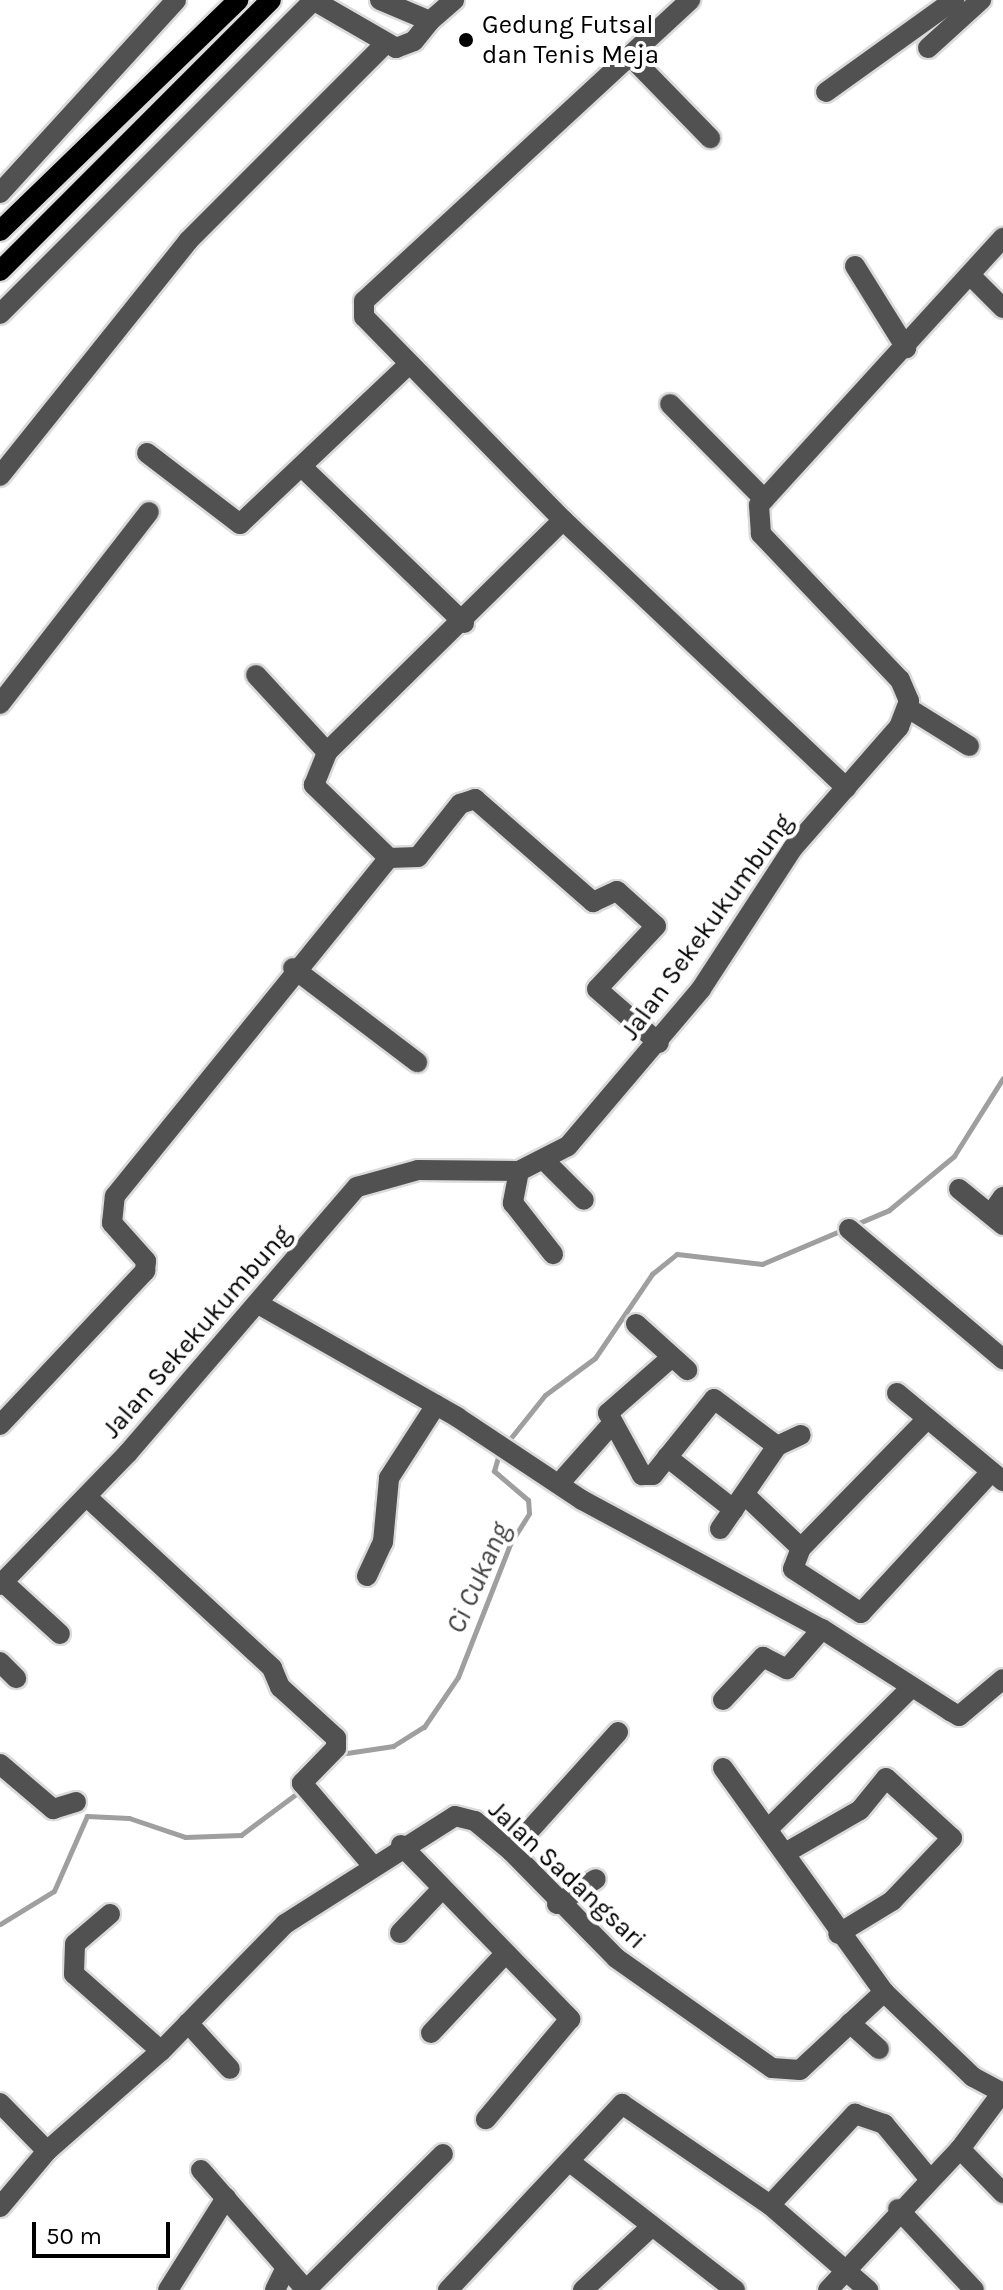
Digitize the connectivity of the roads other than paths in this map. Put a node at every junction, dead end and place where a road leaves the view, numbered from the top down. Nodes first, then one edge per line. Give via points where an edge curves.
1 (176, 0) edge
2 (238, 0) edge
3 (271, 0) edge
4 (314, 0) edge
5 (380, 0) edge
6 (454, 0) edge
7 (690, 0) edge
8 (954, 0) edge
9 (981, 0) edge
10 (430, 21) junction
11 (383, 46) junction
12 (928, 48) dead end
13 (630, 56) junction
14 (150, 85) junction
15 (826, 92) dead end
16 (171, 100) junction
17 (710, 138) dead end
18 (0, 193) edge
19 (0, 231) edge
20 (1003, 238) edge
21 (855, 266) dead end
22 (0, 271) edge
23 (970, 275) junction
24 (1003, 308) edge
25 (0, 314) edge
26 (906, 348) junction
27 (408, 365) junction
28 (670, 404) dead end
29 (147, 453) dead end
30 (302, 467) junction
31 (0, 476) edge
32 (764, 499) junction
33 (149, 512) dead end
34 (563, 520) junction
35 (464, 623) junction
36 (256, 675) dead end
37 (0, 704) edge
38 (908, 708) junction
39 (969, 746) dead end
40 (327, 752) junction
41 (846, 788) junction
42 (389, 858) junction
43 (293, 968) junction
44 (659, 1043) junction
45 (417, 1062) dead end
46 (547, 1163) junction
47 (519, 1171) junction
48 (959, 1189) dead end
49 (1003, 1197) edge
50 (584, 1200) dead end
51 (997, 1220) edge
52 (849, 1229) dead end
53 (553, 1254) dead end
54 (260, 1305) junction
55 (636, 1324) dead end
56 (1003, 1359) edge
57 (897, 1393) dead end
58 (436, 1405) junction
59 (927, 1419) junction
60 (0, 1425) edge
61 (611, 1425) junction
62 (801, 1435) dead end
63 (777, 1446) junction
64 (667, 1457) junction
65 (997, 1476) edge
66 (565, 1477) dead end
67 (87, 1497) junction
68 (740, 1502) junction
69 (720, 1529) dead end
70 (801, 1548) junction
71 (367, 1576) dead end
72 (2, 1583) edge
73 (822, 1629) junction
74 (60, 1634) dead end
75 (0, 1662) edge
76 (16, 1678) dead end
77 (1001, 1683) edge
78 (912, 1687) junction
79 (723, 1700) dead end
80 (618, 1732) dead end
81 (0, 1764) edge
82 (723, 1768) dead end
83 (76, 1802) dead end
84 (771, 1826) junction
85 (401, 1845) junction
86 (511, 1851) junction
87 (787, 1852) junction
88 (372, 1865) junction
89 (596, 1879) dead end
90 (439, 1892) junction
91 (557, 1904) junction
92 (110, 1914) dead end
93 (400, 1933) dead end
94 (838, 1934) junction
95 (504, 1955) junction
96 (884, 1992) junction
97 (188, 2023) junction
98 (850, 2023) junction
99 (431, 2033) dead end
100 (879, 2049) dead end
101 (161, 2051) junction
102 (230, 2069) dead end
103 (1002, 2094) edge
104 (0, 2103) edge
105 (486, 2119) dead end
106 (960, 2149) junction
107 (47, 2151) junction
108 (443, 2154) dead end
109 (570, 2162) junction
110 (201, 2170) dead end
111 (928, 2177) junction
112 (1003, 2193) edge
113 (226, 2198) junction
114 (770, 2205) junction
115 (0, 2207) edge
116 (898, 2209) junction
117 (651, 2227) junction
118 (286, 2267) junction
119 (847, 2268) junction
120 (723, 2287) edge
121 (168, 2290) edge
122 (275, 2290) edge
123 (306, 2290) edge
124 (448, 2290) edge
125 (583, 2290) edge
126 (828, 2290) edge
127 (868, 2290) edge
128 (974, 2290) edge

1 - 18 street
2 - 14 main road
3 - 16 main road
4 - 11 street
4 - 25 street
5 - 10 street
6 - 10 street
7 - 13 street
8 - 15 street
9 - 12 street
10 - 11 street via 407,46
11 - 31 street via 151,283
13 - 17 street
13 - 27 street via 370,293 364,317
14 - 16 main road
14 - 19 main road
16 - 22 main road
20 - 23 street
21 - 26 street
23 - 24 street
23 - 26 street
26 - 32 street
27 - 30 street
27 - 34 street
28 - 32 street
29 - 30 street via 240,524
30 - 35 street
32 - 38 street via 761,534 900,680
33 - 37 street
34 - 35 street
34 - 41 street
35 - 40 street
36 - 40 street
38 - 39 street
38 - 41 street, Jalan Sekekukumbung
40 - 42 street via 314,785
41 - 44 street, Jalan Sekekukumbung via 793,848
42 - 43 street
42 - 44 street via 418,857 460,804 475,799 593,902 617,891 656,926 597,989
43 - 45 street
43 - 60 street via 115,1196 112,1223 146,1261 145,1271
44 - 46 street, Jalan Sekekukumbung
46 - 47 street, Jalan Sekekukumbung
46 - 50 street
47 - 53 street via 513,1203
47 - 54 street, Jalan Sekekukumbung via 418,1170 357,1187
48 - 51 street
49 - 51 street
52 - 56 street
54 - 58 street
54 - 67 street, Jalan Sekekukumbung
55 - 61 street via 679,1363 609,1409
57 - 59 street
58 - 71 street via 389,1478 383,1542
58 - 73 street via 582,1500
59 - 65 street
59 - 70 street
61 - 64 street via 642,1475 653,1475
61 - 66 street
62 - 63 street
63 - 64 street via 714,1399
63 - 68 street
64 - 68 street
65 - 70 street via 861,1613 793,1569
67 - 72 street, Jalan Sekekukumbung
67 - 88 street via 272,1668 280,1687 336,1738 336,1748 305,1787
68 - 69 street
68 - 70 street
72 - 74 street
73 - 78 street
73 - 79 street via 787,1669 763,1657
75 - 76 street
77 - 78 street via 959,1716
78 - 84 street
80 - 86 street
81 - 83 street via 53,1809
82 - 84 street
84 - 87 street
85 - 86 street, Jalan Sadangsari via 464,1816
85 - 88 street, Jalan Sadangsari
85 - 90 street
86 - 91 street, Jalan Sadangsari
87 - 94 street
87 - 94 street via 860,1810 886,1778 952,1838 892,1901
88 - 97 street, Jalan Sadangsari via 285,1924
89 - 91 street
90 - 93 street
90 - 95 street
91 - 98 street, Jalan Sadangsari via 635,1973 772,2068 800,2070
92 - 101 street via 75,1944 74,1974
94 - 96 street
95 - 99 street
95 - 105 street via 570,2019
96 - 98 street, Jalan Sadangsari
96 - 103 street via 973,2077
97 - 101 street, Jalan Sadangsari
97 - 102 street
98 - 100 street
101 - 107 street, Jalan Sadangsari
103 - 106 street
104 - 107 street
106 - 111 street
106 - 112 street
107 - 115 street, Jalan Sadangsari
108 - 123 street
109 - 114 street via 614,2108 626,2105
109 - 117 street
109 - 124 street
110 - 113 street
111 - 114 street via 884,2124 855,2114
111 - 116 street
113 - 118 street
113 - 121 street
114 - 119 street
116 - 119 street
116 - 128 street
117 - 120 street
117 - 125 street
118 - 122 street
118 - 123 street
119 - 126 street
119 - 127 street

